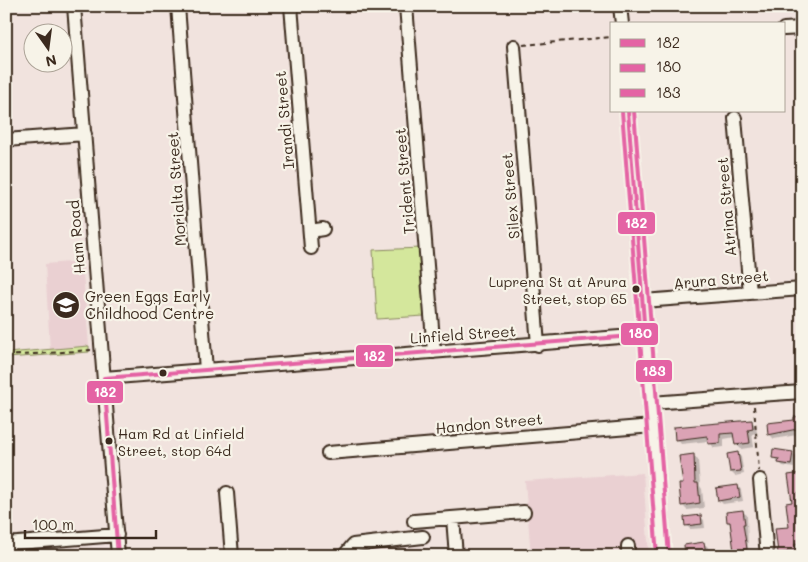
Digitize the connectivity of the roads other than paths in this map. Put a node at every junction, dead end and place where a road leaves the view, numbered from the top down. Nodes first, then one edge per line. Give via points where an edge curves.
1 (74, 6) edge
2 (178, 6) edge
3 (291, 6) edge
4 (406, 6) edge
5 (620, 6) edge
6 (622, 22) edge
7 (802, 28) edge
8 (786, 29) edge
9 (514, 46) road end
10 (628, 112) edge
11 (735, 118) dead end
12 (85, 134) junction
13 (6, 140) edge
14 (323, 229) dead end
15 (310, 231) junction
16 (311, 248) dead end
17 (802, 289) edge
18 (750, 293) junction
19 (643, 301) junction
20 (645, 335) junction
21 (538, 344) junction
22 (434, 352) junction
23 (206, 370) junction
24 (104, 378) junction
25 (802, 392) edge
26 (651, 404) junction
27 (653, 426) junction
28 (328, 453) dead end
29 (760, 480) road end
30 (226, 493) dead end
31 (524, 512) dead end
32 (453, 518) junction
33 (410, 529) junction
34 (117, 535) junction
35 (423, 537) dead end
36 (6, 544) edge
37 (118, 556) edge
38 (232, 556) edge
39 (344, 556) edge
40 (456, 556) edge
41 (663, 556) edge
42 (767, 556) edge

1 - 12 street, Ham Road
2 - 23 street, Morialta Street
3 - 15 street, Irandi Street
4 - 22 street, Trident Street
5 - 6 street
7 - 8 street
9 - 21 street, Silex Street
10 - 19 street
11 - 18 street, Atrina Street
12 - 13 street
12 - 24 street, Ham Road
14 - 15 street
15 - 16 street, Irandi Street
17 - 18 street, Arura Street
18 - 19 street, Arura Street
19 - 20 street
20 - 21 street, Linfield Street
20 - 26 street
21 - 22 street, Linfield Street
22 - 23 street, Linfield Street
23 - 24 street, Linfield Street
24 - 34 street, Ham Road
25 - 26 street
26 - 27 street
27 - 28 street, Handon Street
27 - 41 street
29 - 42 street
30 - 38 street
31 - 32 street
32 - 33 street
32 - 40 street
33 - 35 street
33 - 39 street via 353,545
34 - 36 street
34 - 37 street, Ham Road

